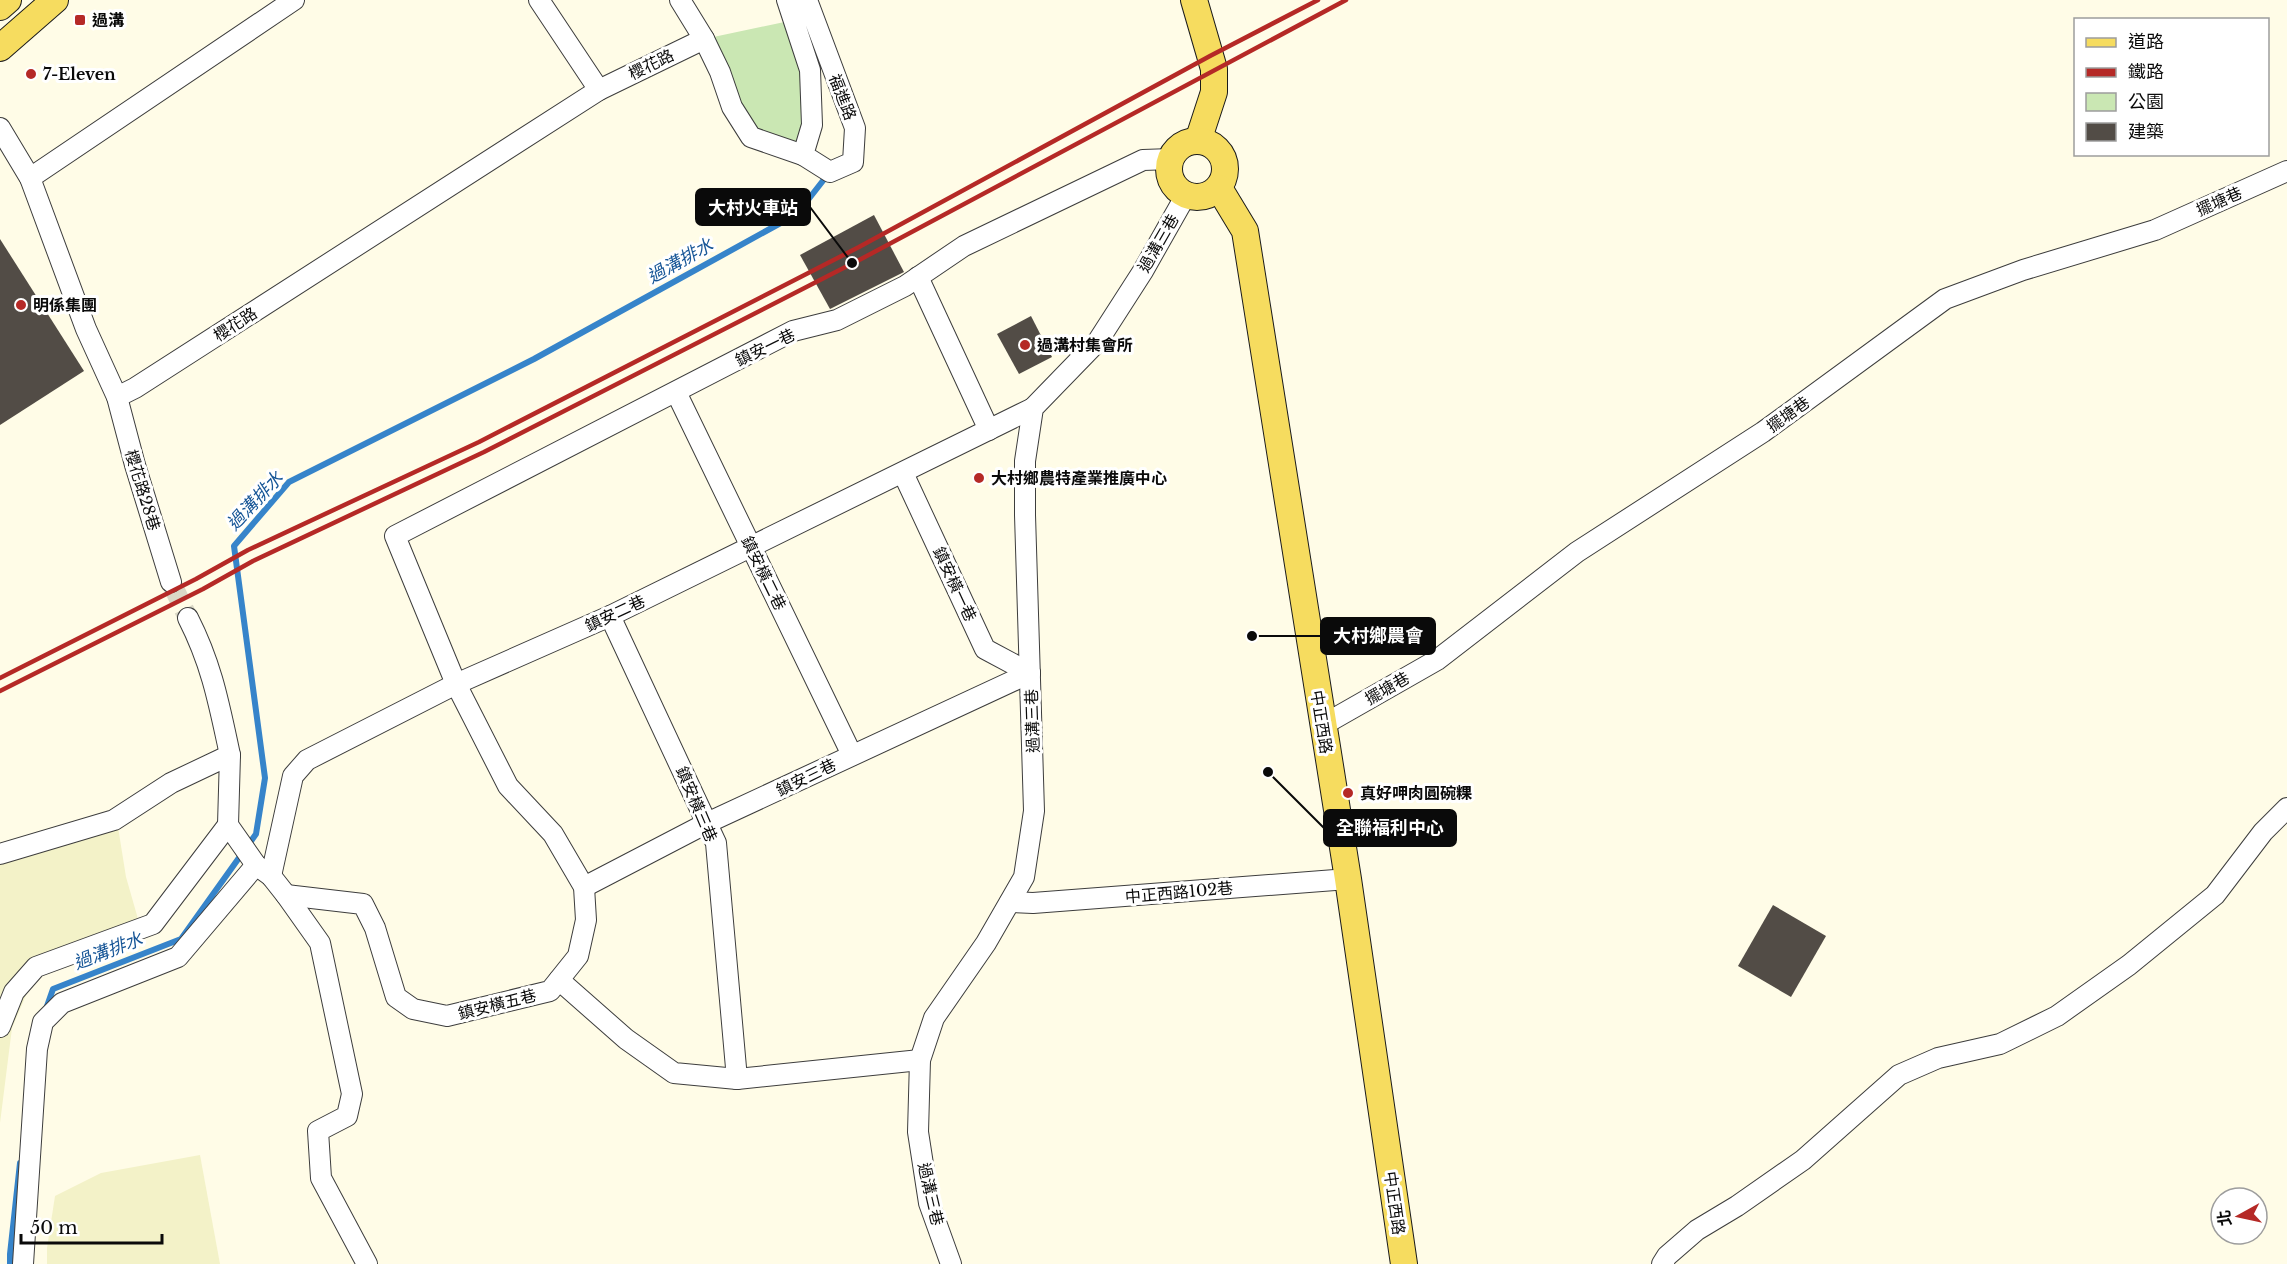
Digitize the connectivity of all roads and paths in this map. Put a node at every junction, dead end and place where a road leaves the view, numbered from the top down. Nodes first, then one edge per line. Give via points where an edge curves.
1 (8, 0) edge
2 (55, 0) edge
3 (294, 0) edge
4 (539, 0) edge
5 (680, 0) edge
6 (787, 0) edge
7 (807, 0) edge
8 (1194, 0) edge
9 (0, 7) edge
10 (704, 39) junction
11 (0, 48) edge
12 (599, 90) junction
13 (0, 128) edge
14 (1198, 141) junction
15 (803, 155) junction
16 (1171, 159) junction
17 (2287, 171) edge
18 (30, 178) junction
19 (1219, 188) junction
20 (1186, 195) junction
21 (918, 277) junction
22 (676, 392) junction
23 (117, 397) junction
24 (1032, 408) junction
25 (989, 430) junction
26 (903, 473) junction
27 (395, 536) joint
28 (752, 547) junction
29 (171, 582) tunnel mouth
30 (610, 616) junction
31 (188, 618) tunnel mouth
32 (1030, 673) junction
33 (456, 684) junction
34 (1323, 725) junction
35 (230, 755) junction
36 (852, 755) junction
37 (2287, 808) edge
38 (707, 823) junction
39 (228, 825) junction
40 (0, 855) edge
41 (264, 871) junction
42 (1348, 879) junction
43 (584, 887) junction
44 (286, 895) junction
45 (1010, 902) junction
46 (559, 980) junction
47 (0, 1027) edge
48 (920, 1060) junction
49 (737, 1079) junction
50 (23, 1264) edge
51 (367, 1264) edge
52 (951, 1264) edge
53 (1404, 1264) edge
54 (1662, 1264) edge

1 - 9 main road
2 - 11 main road
3 - 18 street
4 - 12 street
5 - 10 street
6 - 15 street, 福進路 via 810,70 812,125
7 - 15 street, 福進路 via 855,128 853,162 830,172
8 - 14 main road via 1214,69 1214,92
10 - 12 street, 櫻花路
10 - 15 street via 732,107 751,137
12 - 23 street, 櫻花路
13 - 18 street
14 - 16 main road via 1182,146
14 - 19 main road via 1215,147 1224,161 1224,180
16 - 20 main road via 1170,176
16 - 21 street, 鎮安一巷 via 1143,160 964,246
17 - 34 street, 擺塘巷 via 2155,230 2023,270 1946,299 1763,432 1577,552 1437,660
18 - 23 street via 86,330
19 - 20 main road via 1203,197
19 - 34 main road, 中正西路 via 1245,231
20 - 24 street, 過溝三巷 via 1098,341
21 - 22 street, 鎮安一巷 via 837,320 793,330
21 - 25 street
22 - 27 street, 鎮安一巷
22 - 28 street, 鎮安橫二巷
23 - 29 street, 櫻花路28巷
24 - 25 street, 鎮安二巷
24 - 32 street, 過溝三巷 via 1025,460
25 - 26 street, 鎮安二巷
26 - 28 street, 鎮安二巷
26 - 32 street, 鎮安橫一巷 via 985,649
27 - 33 street, 鎮安橫五巷
28 - 30 street, 鎮安二巷
28 - 36 street, 鎮安橫二巷
30 - 33 street, 鎮安二巷
30 - 38 street, 鎮安橫三巷
31 - 35 street via 212,673
32 - 36 street, 鎮安三巷
32 - 45 street, 過溝三巷 via 1034,811 1024,877
33 - 41 street, 鎮安二巷 via 307,760 293,776
33 - 43 street, 鎮安橫五巷 via 508,786 553,834
34 - 42 main road, 中正西路
35 - 39 street
35 - 40 street via 171,783 114,820
36 - 38 street, 鎮安三巷
37 - 54 street via 2263,832 2215,895 2129,965 2057,1016 2000,1044 1938,1058 1899,1075 1803,1160 1697,1230
38 - 43 street, 鎮安三巷
38 - 49 street, 鎮安橫三巷 via 716,843
39 - 41 street
39 - 47 street via 153,924 36,967 14,992
41 - 44 street
41 - 50 street via 178,957 62,1003 43,1022 37,1049
42 - 45 street, 中正西路102巷
42 - 53 main road, 中正西路
43 - 46 street, 鎮安橫五巷 via 586,920 579,956
44 - 46 street, 鎮安橫五巷 via 363,904 375,928 396,997 413,1009 447,1016 550,991
44 - 51 street via 320,943 352,1094 347,1116 318,1131 321,1178
45 - 48 street, 過溝三巷 via 934,1018
46 - 49 street via 626,1040 674,1073
48 - 49 street
48 - 52 street, 過溝三巷 via 918,1132 929,1203

